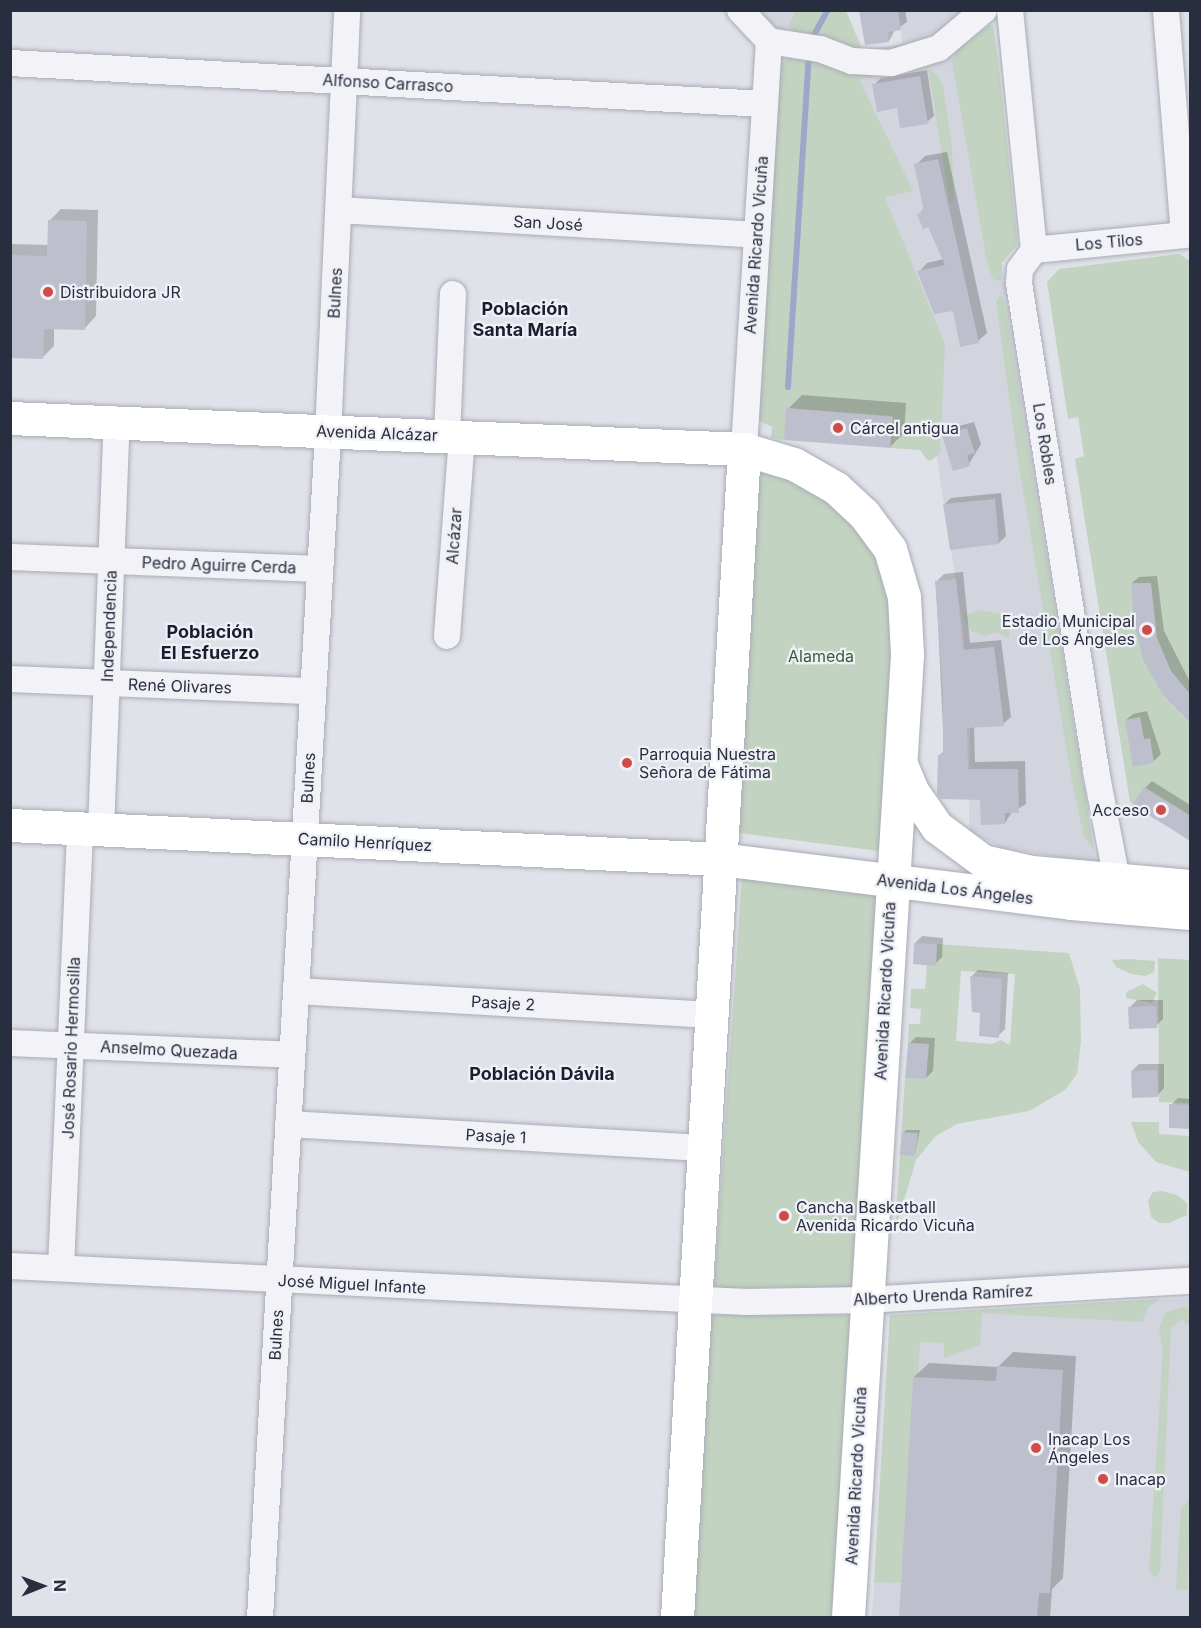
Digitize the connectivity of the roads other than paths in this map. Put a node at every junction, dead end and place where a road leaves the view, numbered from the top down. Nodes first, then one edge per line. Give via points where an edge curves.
1 (347, 10) edge
2 (740, 10) edge
3 (984, 10) edge
4 (1010, 10) edge
5 (1166, 10) edge
6 (769, 42) junction
7 (1180, 57) edge
8 (10, 63) edge
9 (344, 81) junction
10 (765, 104) junction
11 (1186, 172) edge
12 (339, 210) junction
13 (757, 235) junction
14 (1034, 250) junction
15 (453, 294) dead end
16 (10, 418) edge
17 (117, 422) junction
18 (328, 431) junction
19 (454, 436) junction
20 (744, 449) junction
21 (10, 557) edge
22 (112, 561) junction
23 (320, 569) junction
24 (447, 636) dead end
25 (10, 679) edge
26 (107, 683) junction
27 (313, 691) junction
28 (901, 762) junction
29 (10, 825) edge
30 (91, 829) junction
31 (305, 839) junction
32 (720, 859) junction
33 (1117, 880) junction
34 (892, 881) junction
35 (1191, 886) edge
36 (1191, 913) edge
37 (296, 991) junction
38 (711, 1015) junction
39 (10, 1043) edge
40 (71, 1046) junction
41 (291, 1055) junction
42 (288, 1124) junction
43 (703, 1148) junction
44 (10, 1266) edge
45 (61, 1268) junction
46 (279, 1280) junction
47 (1191, 1281) edge
48 (694, 1300) junction
49 (866, 1300) junction
50 (260, 1617) edge
51 (677, 1617) edge
52 (848, 1617) edge

1 - 9 street, Bulnes
2 - 6 street
3 - 6 street via 939,48 904,61 852,61 810,47
4 - 14 street
5 - 7 street
6 - 10 street, Avenida Ricardo Vicuña
7 - 11 street
8 - 9 street, Alfonso Carrasco
9 - 10 street, Alfonso Carrasco
9 - 12 street, Bulnes
10 - 13 street, Avenida Ricardo Vicuña
11 - 14 street, Los Tilos via 1184,235
12 - 13 street, San José
12 - 18 street, Bulnes
13 - 20 street, Avenida Ricardo Vicuña
14 - 33 street, Los Robles via 1020,269 1019,284 1096,771
15 - 19 street, Alcázar
16 - 17 main road, Avenida Alcázar
17 - 18 main road, Avenida Alcázar
17 - 22 street, Independencia
18 - 19 main road, Avenida Alcázar
18 - 23 street, Bulnes
19 - 20 main road, Avenida Alcázar
19 - 24 street, Alcázar
20 - 28 main road, Avenida Ricardo Vicuña via 794,464 836,488 864,514 890,549 900,573 908,623
20 - 32 main road, Avenida Ricardo Vicuña
21 - 22 street, Pedro Aguirre Cerda
22 - 23 street, Pedro Aguirre Cerda
22 - 26 street, Independencia
23 - 27 street, Bulnes
25 - 26 street, René Olivares
26 - 27 street, René Olivares
26 - 30 street, Independencia
27 - 31 street, Bulnes
28 - 33 main road, Avenida Los Ángeles via 904,776 928,817 945,836 976,857 1014,869
28 - 34 main road, Avenida Ricardo Vicuña
29 - 30 main road, Camilo Henríquez
30 - 31 main road, Camilo Henríquez
30 - 40 street, José Rosario Hermosilla
31 - 32 main road, Camilo Henríquez
31 - 37 street, Bulnes
32 - 34 main road, Avenida Los Ángeles
32 - 38 main road, Avenida Ricardo Vicuña
33 - 35 main road, Avenida Los Ángeles
34 - 36 main road, Avenida Los Ángeles
34 - 49 main road, Avenida Ricardo Vicuña
37 - 38 street, Pasaje 2
37 - 41 street, Bulnes
38 - 43 main road, Avenida Ricardo Vicuña
39 - 40 street, Anselmo Quezada
40 - 41 street, Anselmo Quezada
40 - 45 street, José Rosario Hermosilla
41 - 42 street, Bulnes
42 - 43 street, Pasaje 1
42 - 46 street, Bulnes
43 - 48 main road, Avenida Ricardo Vicuña
44 - 45 street, José Miguel Infante
45 - 46 street, José Miguel Infante
46 - 48 street, José Miguel Infante
46 - 50 street, Bulnes
47 - 49 street, Alberto Urenda Ramírez
48 - 49 street, Alberto Urenda Ramírez
48 - 51 main road, Avenida Ricardo Vicuña
49 - 52 main road, Avenida Ricardo Vicuña

